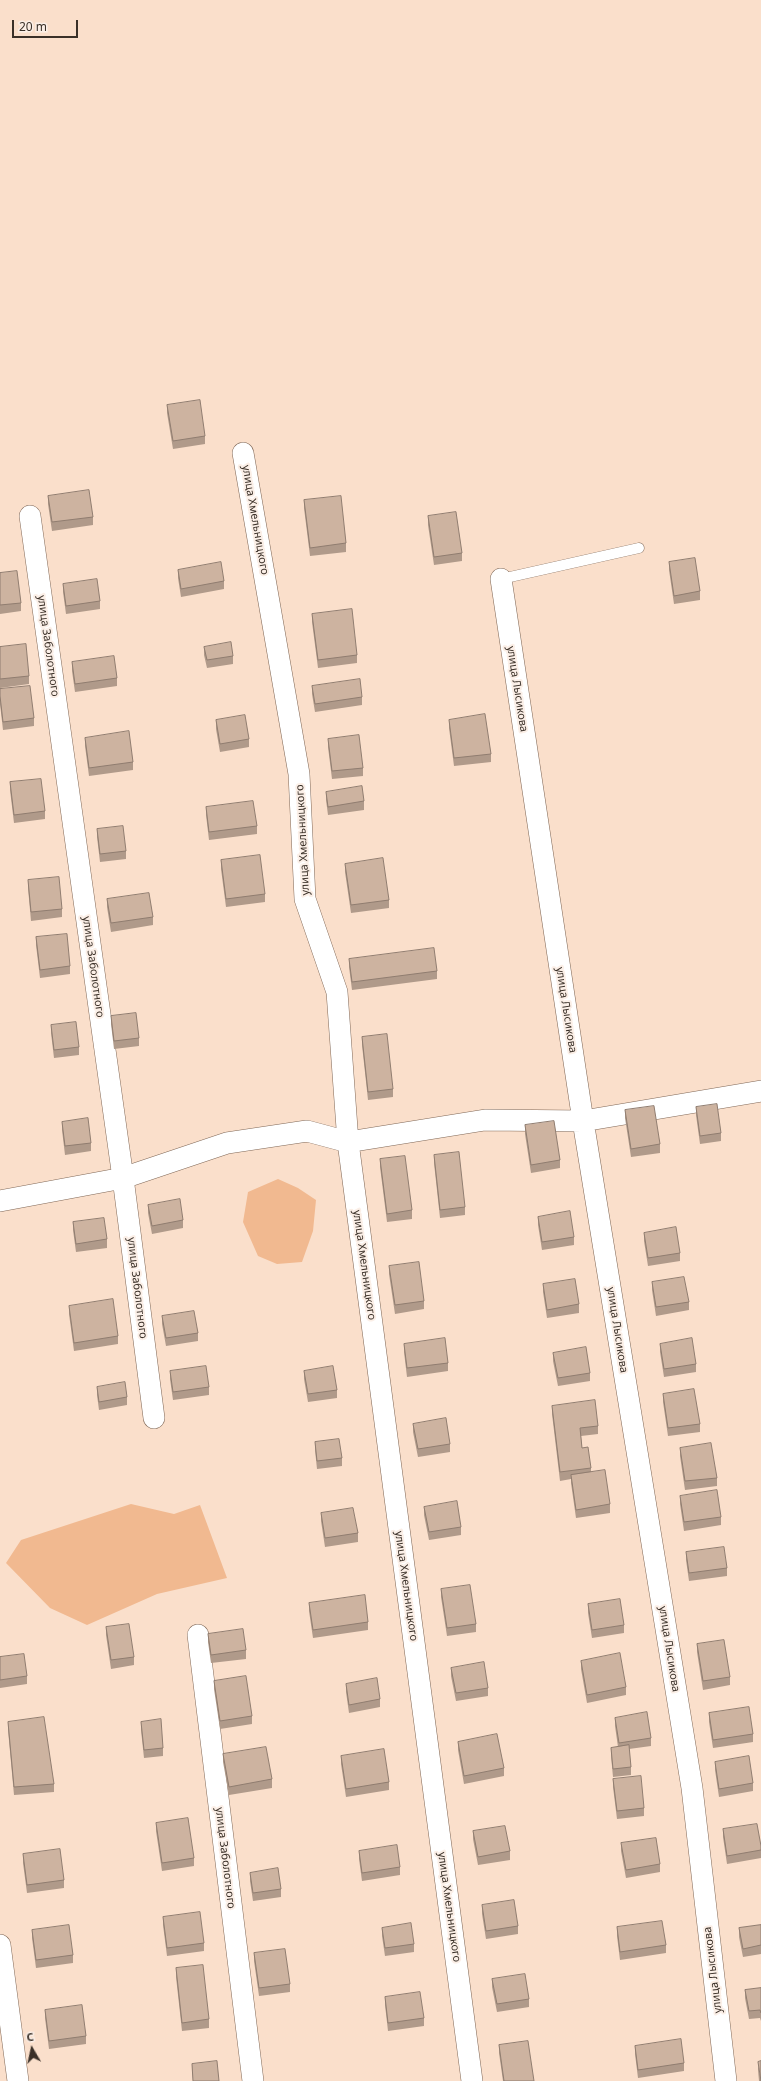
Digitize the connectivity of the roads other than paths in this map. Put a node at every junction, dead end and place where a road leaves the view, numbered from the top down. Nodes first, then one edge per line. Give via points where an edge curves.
1 (243, 453) dead end
2 (30, 516) dead end
3 (639, 548) dead end
4 (501, 579) joint
5 (761, 1091) edge
6 (582, 1121) junction
7 (348, 1142) junction
8 (123, 1178) junction
9 (0, 1201) edge
10 (154, 1418) dead end
11 (198, 1635) dead end
12 (0, 1945) edge
13 (18, 2081) edge
14 (253, 2081) edge
15 (472, 2081) edge
16 (726, 2081) edge

1 - 7 street, улица Хмельницкого via 299,774 305,899 337,992
2 - 8 street, улица Заболотного
3 - 4 lane
4 - 6 street, улица Лысикова
5 - 6 street
6 - 7 street via 485,1120
6 - 16 street, улица Лысикова via 692,1788
7 - 8 street via 307,1131 227,1143
7 - 15 street, улица Хмельницкого
8 - 9 street
8 - 10 street, улица Заболотного
11 - 14 street, улица Заболотного
12 - 13 street

